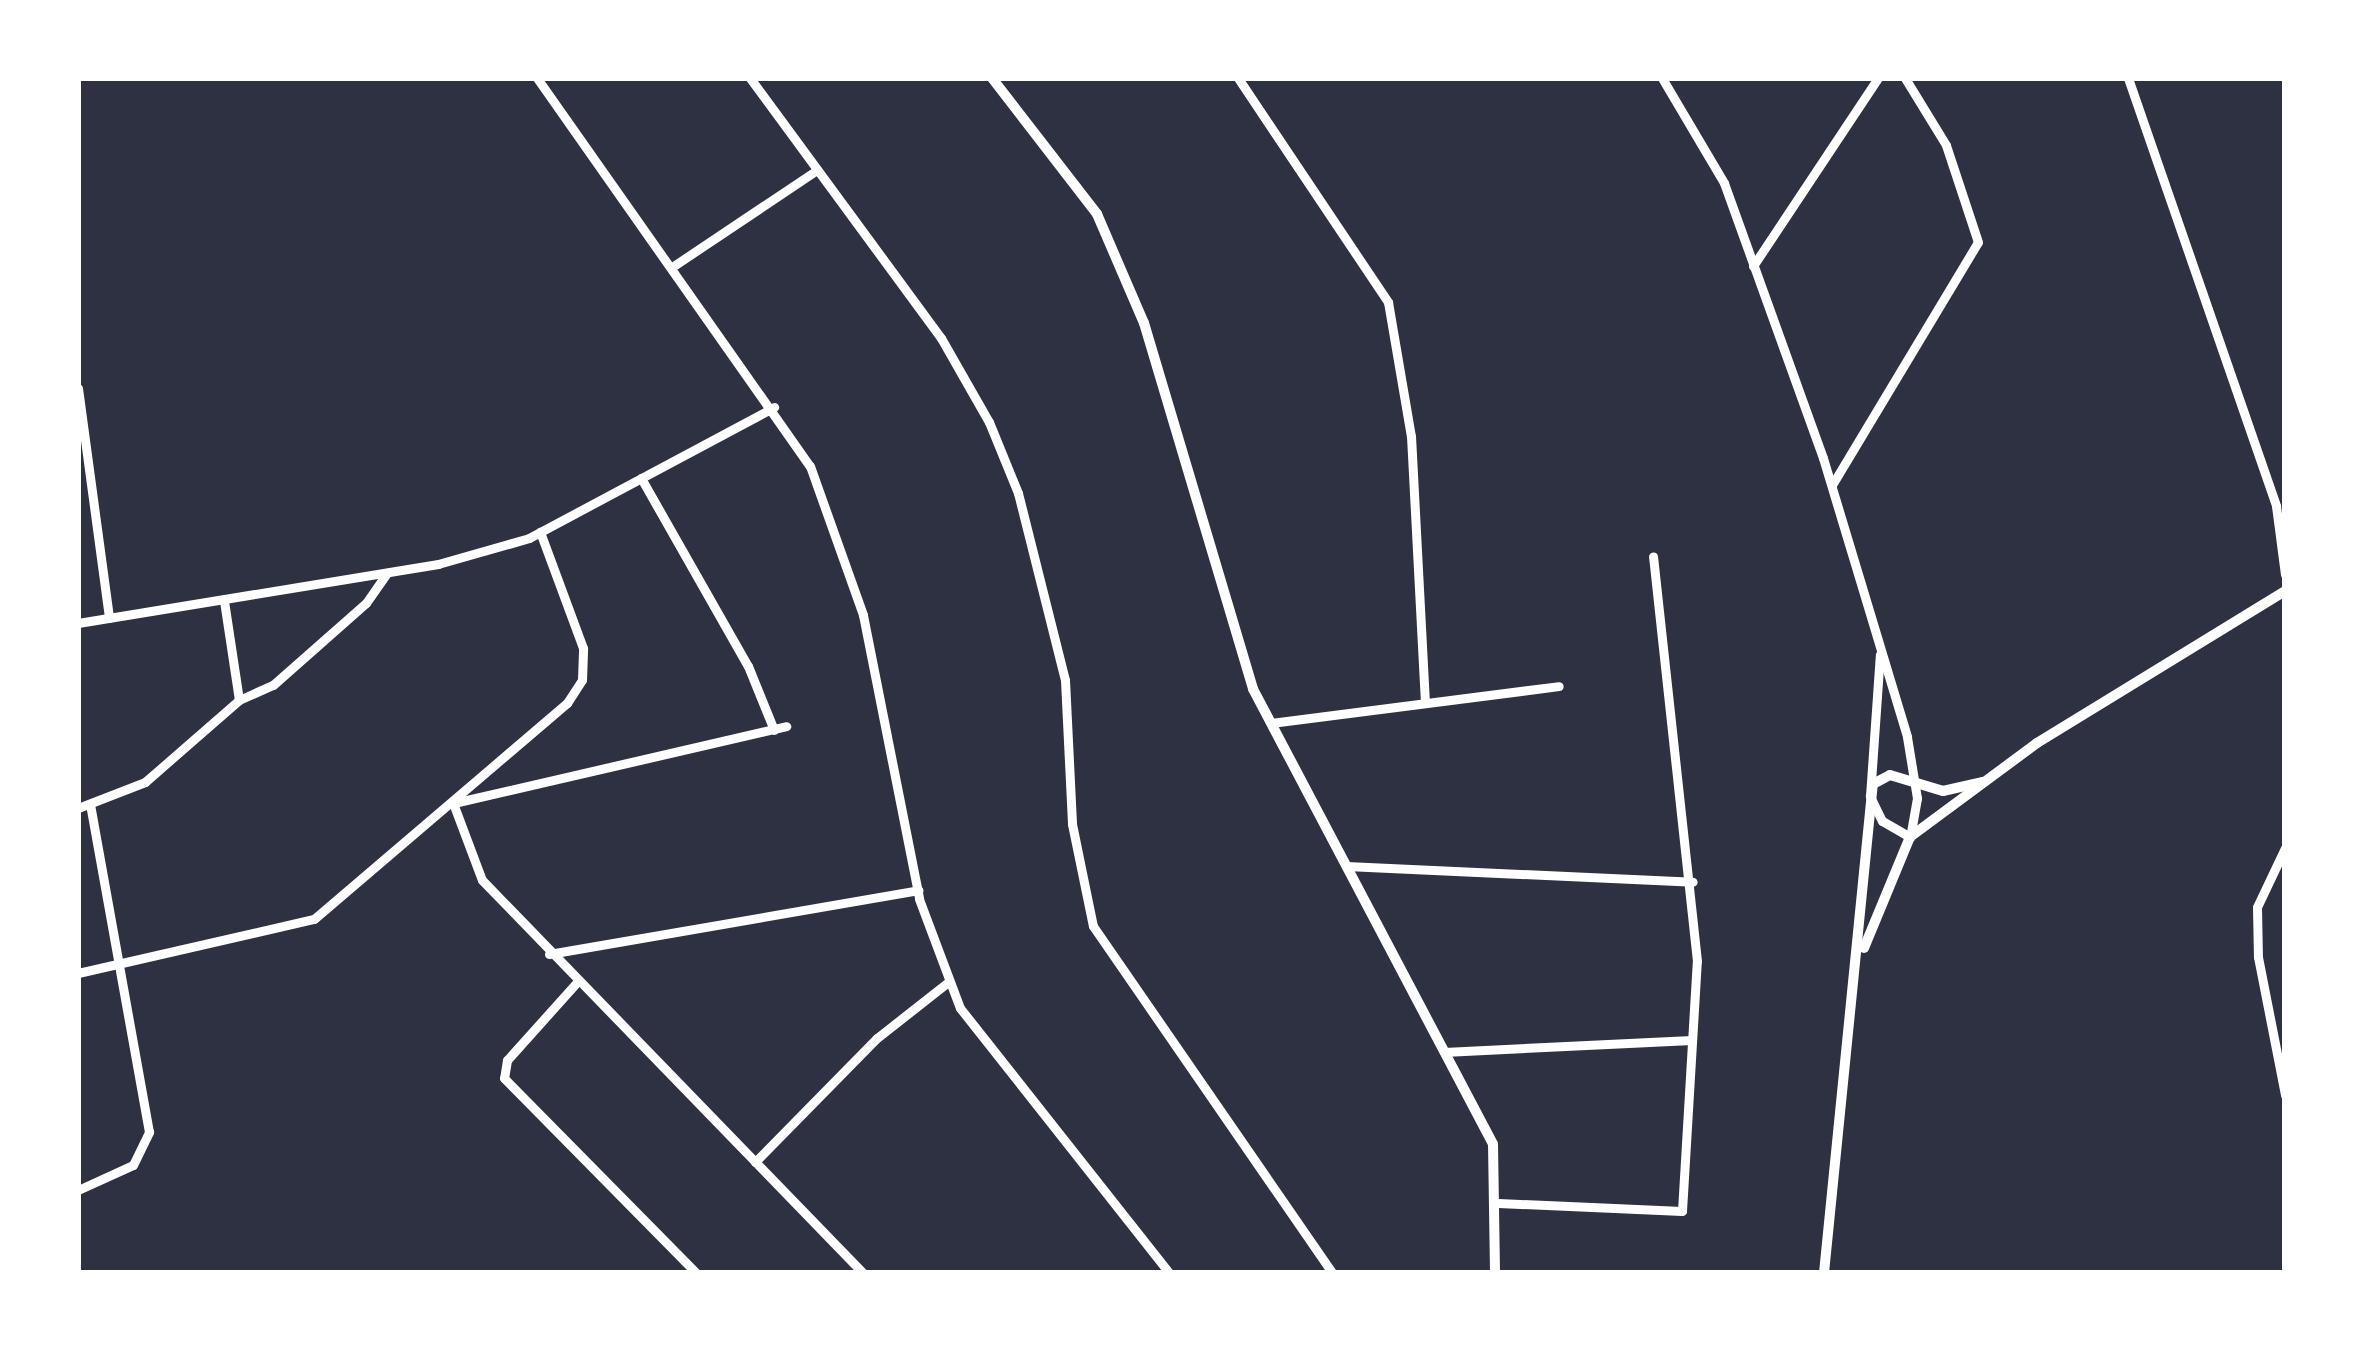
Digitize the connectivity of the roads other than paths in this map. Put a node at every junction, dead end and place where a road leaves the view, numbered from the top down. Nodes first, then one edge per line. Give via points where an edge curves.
1 (537, 78) edge
2 (750, 78) edge
3 (992, 78) edge
4 (1238, 78) edge
5 (1662, 78) edge
6 (1878, 78) edge
7 (1904, 78) edge
8 (2128, 78) edge
9 (818, 170) junction
10 (675, 265) junction
11 (1753, 266) junction
12 (78, 388) edge
13 (774, 407) junction
14 (81, 447) edge
15 (641, 478) junction
16 (1832, 485) junction
17 (2276, 506) junction
18 (2285, 518) edge
19 (540, 532) junction
20 (1653, 556) dead end
21 (387, 573) junction
22 (2285, 574) edge
23 (2285, 591) edge
24 (224, 601) junction
25 (109, 618) junction
26 (78, 623) edge
27 (1880, 654) junction
28 (1559, 686) dead end
29 (239, 700) junction
30 (1425, 703) junction
31 (1271, 723) junction
32 (1916, 780) junction
33 (1983, 782) junction
34 (1870, 796) junction
35 (453, 803) junction
36 (84, 806) edge
37 (1910, 837) junction
38 (2285, 848) edge
39 (1346, 866) junction
40 (1693, 882) junction
41 (918, 890) junction
42 (549, 954) junction
43 (124, 964) junction
44 (78, 973) edge
45 (1857, 975) junction
46 (578, 981) junction
47 (947, 983) junction
48 (1692, 1040) junction
49 (1444, 1052) junction
50 (2285, 1095) edge
51 (755, 1162) junction
52 (78, 1190) edge
53 (1498, 1203) junction
54 (696, 1273) edge
55 (863, 1273) edge
56 (1169, 1273) edge
57 (1332, 1273) edge
58 (1495, 1273) edge
59 (1824, 1273) edge

1 - 10 street
2 - 9 street
3 - 31 street via 1097,214 1144,323 1253,689
4 - 30 street via 1388,302 1411,436
5 - 11 street via 1724,183
6 - 11 street
7 - 16 street via 1946,145 1978,242
8 - 17 street
9 - 10 street
9 - 57 street via 941,338 1018,493 1065,680 1072,824 1093,926
10 - 13 street
11 - 16 street
12 - 14 street
13 - 15 street
13 - 41 street via 810,466 863,615
14 - 25 street
15 - 19 street
15 - 35 street via 780,728
16 - 27 street
17 - 18 street
17 - 22 street
19 - 21 street
19 - 35 street via 584,648 582,680 567,703
20 - 40 street
21 - 24 street
21 - 29 street via 288,672
23 - 33 street
24 - 25 street
24 - 29 street
25 - 26 street
27 - 32 street
27 - 34 street
28 - 30 street
29 - 36 street via 146,782
30 - 31 street
31 - 39 street
32 - 33 street via 1943,791
32 - 34 street via 1882,778
32 - 37 street
33 - 37 street
34 - 37 street via 1882,821
34 - 45 street
35 - 42 street via 482,880
35 - 43 street via 314,919
36 - 43 street
37 - 45 street via 1872,917
38 - 50 street via 2258,907 2258,957
39 - 40 street
39 - 49 street
40 - 48 street
41 - 42 street
41 - 47 street
42 - 46 street
43 - 44 street
43 - 52 street via 149,1132 133,1165
45 - 59 street
46 - 51 street
46 - 54 street via 507,1060 504,1078
47 - 51 street via 877,1038
47 - 56 street
48 - 49 street
48 - 53 street via 1682,1211
49 - 53 street via 1493,1144
51 - 55 street
53 - 58 street

